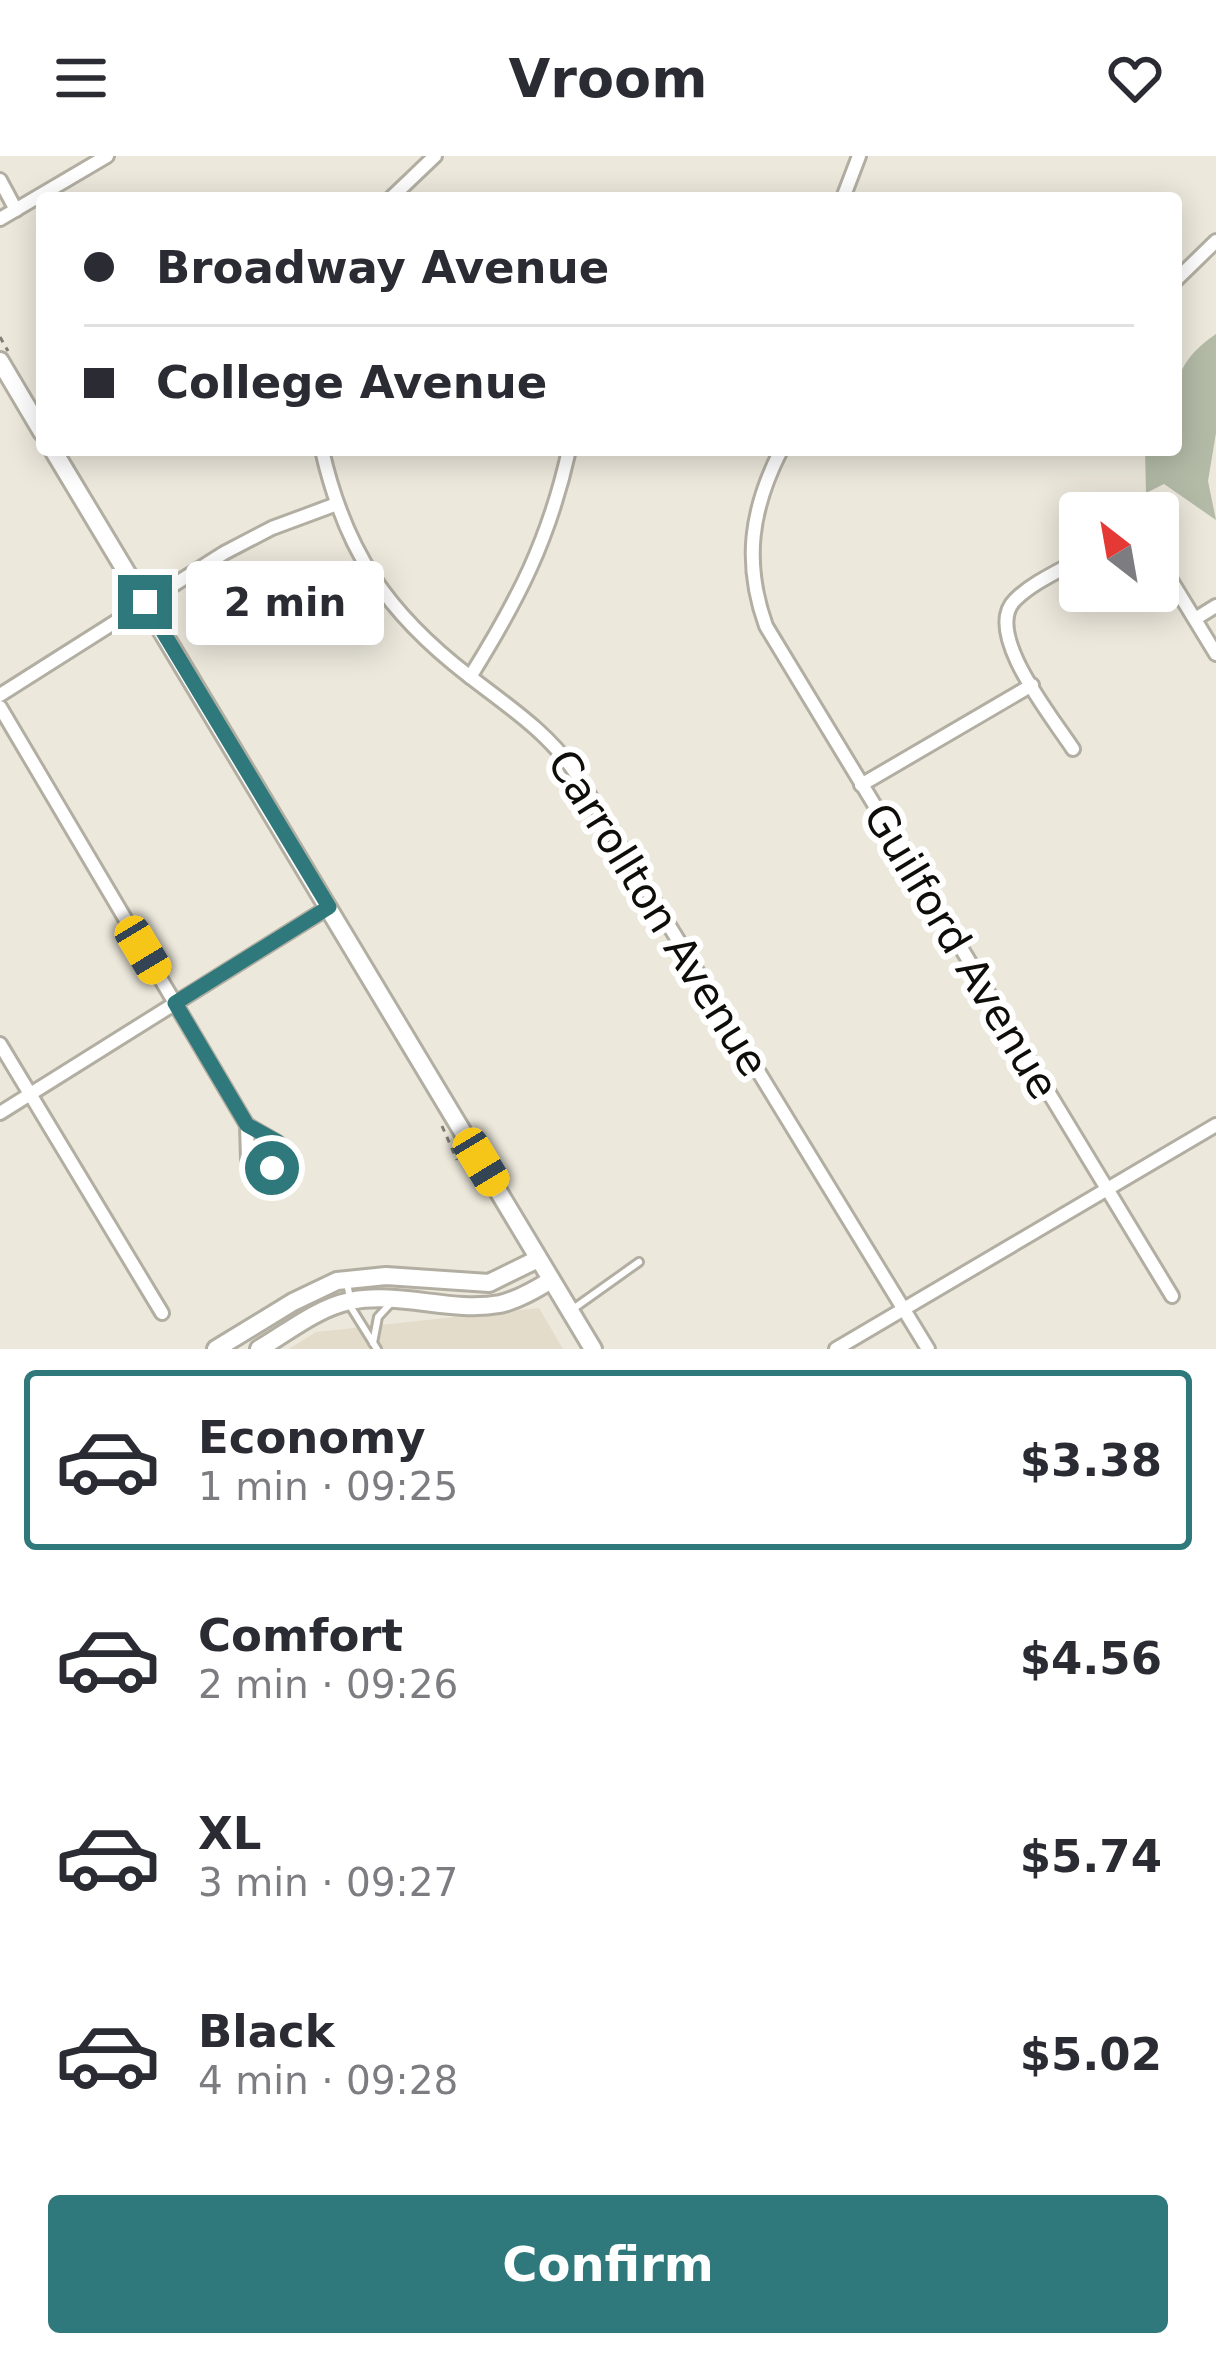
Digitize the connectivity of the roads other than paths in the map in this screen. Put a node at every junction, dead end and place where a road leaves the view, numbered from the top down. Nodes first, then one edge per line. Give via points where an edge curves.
1 (106, 156) edge
2 (860, 156) edge
3 (427, 158) edge
4 (0, 180) edge
5 (46, 192) edge
6 (396, 192) edge
7 (845, 192) edge
8 (36, 198) edge
9 (16, 210) junction
10 (0, 219) edge
11 (1216, 241) edge
12 (1182, 274) edge
13 (0, 361) edge
14 (36, 422) edge
15 (56, 456) edge
16 (323, 456) edge
17 (567, 456) edge
18 (778, 456) edge
19 (334, 505) junction
20 (1059, 572) edge
21 (1179, 593) edge
22 (145, 602) junction
23 (1216, 606) edge
24 (1195, 619) junction
25 (1216, 654) edge
26 (470, 677) junction
27 (1032, 685) junction
28 (0, 695) edge
29 (0, 707) edge
30 (1072, 749) dead end
31 (860, 785) junction
32 (329, 907) junction
33 (175, 1003) junction
34 (0, 1044) edge
35 (30, 1094) junction
36 (0, 1113) edge
37 (247, 1125) dead end
38 (1216, 1125) edge
39 (1107, 1190) junction
40 (538, 1259) junction
41 (639, 1262) dead end
42 (346, 1279) junction
43 (551, 1280) junction
44 (1172, 1297) dead end
45 (398, 1299) junction
46 (350, 1301) junction
47 (903, 1310) junction
48 (570, 1312) junction
49 (163, 1313) dead end
50 (375, 1346) edge
51 (216, 1349) edge
52 (260, 1349) edge
53 (593, 1349) edge
54 (836, 1349) edge
55 (928, 1349) edge

1 - 5 street
2 - 7 street
3 - 6 street
4 - 9 street
8 - 9 street
9 - 10 street
11 - 12 street
13 - 14 main road
15 - 22 main road
16 - 19 street, Carrollton Avenue
17 - 26 street via 544,541
18 - 31 street, Guilford Avenue via 752,531 757,602
19 - 22 street via 251,538
19 - 26 street, Carrollton Avenue via 376,584
20 - 27 street via 1013,601 1006,615 1005,636
21 - 24 street
22 - 28 street
22 - 32 main road
23 - 24 street
24 - 25 street
26 - 47 street, Carrollton Avenue via 543,732 577,775
27 - 30 street
27 - 31 street
29 - 33 street
31 - 39 street, Guilford Avenue
32 - 33 street
32 - 40 main road
33 - 35 street
33 - 37 street
34 - 35 street
35 - 36 street
35 - 49 street
38 - 39 street
39 - 44 street, Guilford Avenue
39 - 47 street
40 - 42 main road via 488,1283
40 - 43 main road
41 - 48 lane
42 - 46 lane
42 - 51 main road
43 - 45 main road via 487,1305
43 - 48 main road
45 - 46 main road
45 - 50 lane via 378,1317
46 - 50 lane
46 - 52 main road
47 - 54 street
47 - 55 street, Carrollton Avenue
48 - 53 main road

